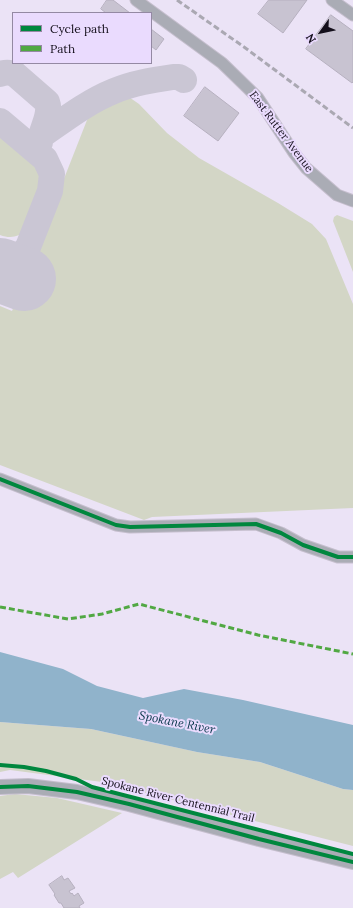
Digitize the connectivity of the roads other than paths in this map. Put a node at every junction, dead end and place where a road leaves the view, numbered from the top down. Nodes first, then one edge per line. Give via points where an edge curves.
1 (136, 0) edge
2 (332, 0) edge
3 (353, 15) edge
4 (353, 202) edge
5 (0, 479) edge
6 (353, 557) edge
7 (0, 787) edge
8 (353, 862) edge

1 - 4 street, East Rutter Avenue via 222,63 258,98 306,168 337,196
2 - 3 street
5 - 6 street via 116,525 130,527 256,524 338,557
7 - 8 street via 28,786 77,792

